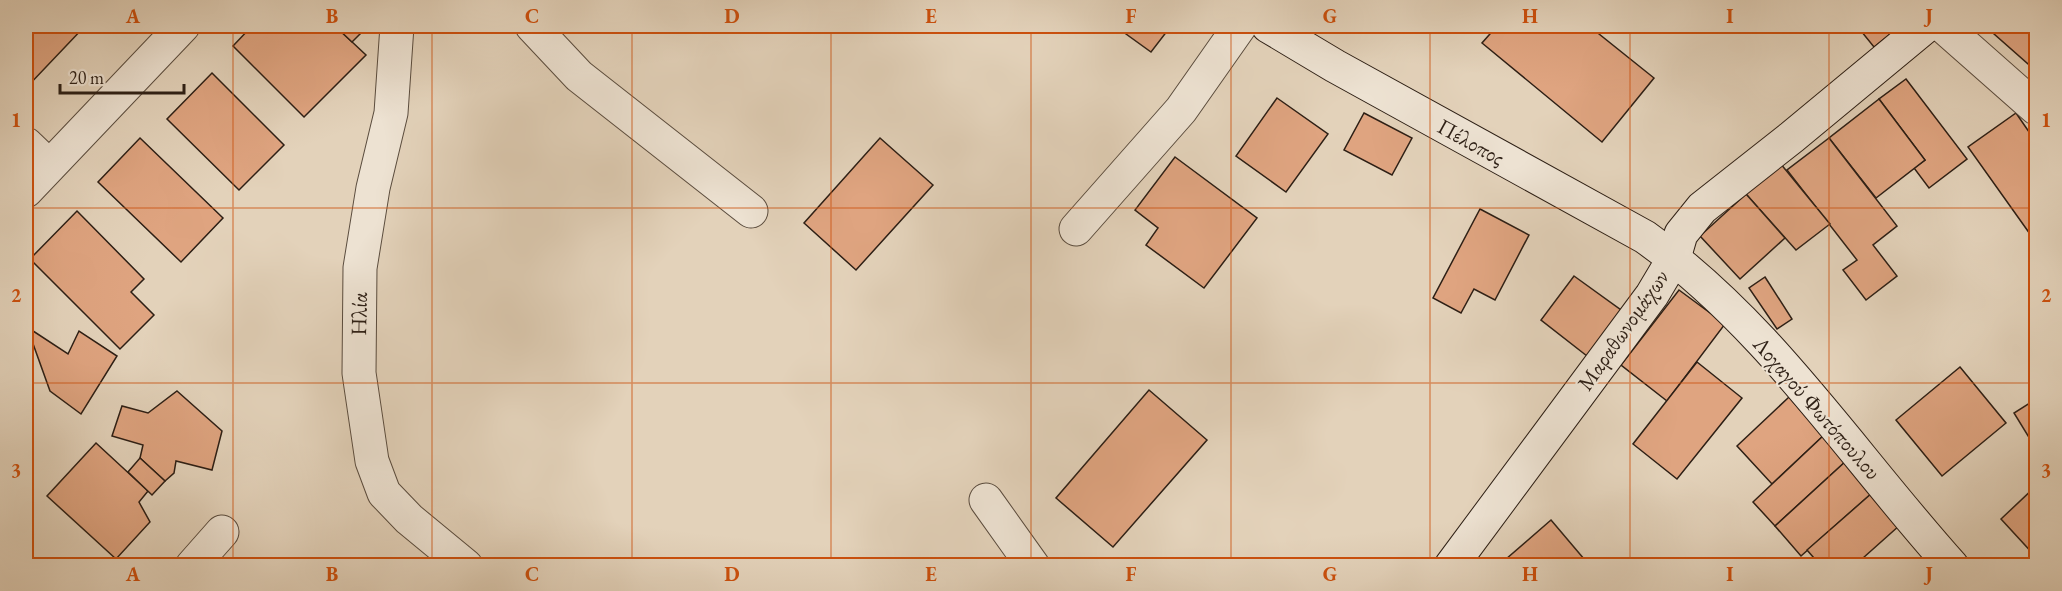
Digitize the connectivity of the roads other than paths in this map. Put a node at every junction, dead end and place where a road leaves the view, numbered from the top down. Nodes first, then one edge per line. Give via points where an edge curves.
1 (183, 26) edge
2 (397, 26) edge
3 (532, 26) edge
4 (1240, 26) edge
5 (1268, 26) edge
6 (1926, 26) edge
7 (1944, 26) edge
8 (2037, 108) edge
9 (26, 144) edge
10 (49, 166) junction
11 (26, 191) edge
12 (751, 211) dead end
13 (1076, 229) dead end
14 (1674, 258) junction
15 (986, 500) dead end
16 (222, 532) dead end
17 (192, 566) edge
18 (466, 566) edge
19 (1033, 566) edge
20 (1451, 566) edge
21 (1952, 566) edge

1 - 10 street
2 - 18 street, Ηλία via 391,114 373,188 360,268 362,396 372,461 384,493
3 - 12 street via 579,76
4 - 13 street via 1181,110
5 - 14 street, Πέλοπος via 1645,237
6 - 14 street, Μαραθωνομάχων via 1702,208 1681,234
7 - 8 street
9 - 10 street
10 - 11 street
14 - 20 street, Μαραθωνομάχων via 1652,295
14 - 21 street, Λοχαγού Φωτόπουλου via 1746,326
15 - 19 street
16 - 17 street

